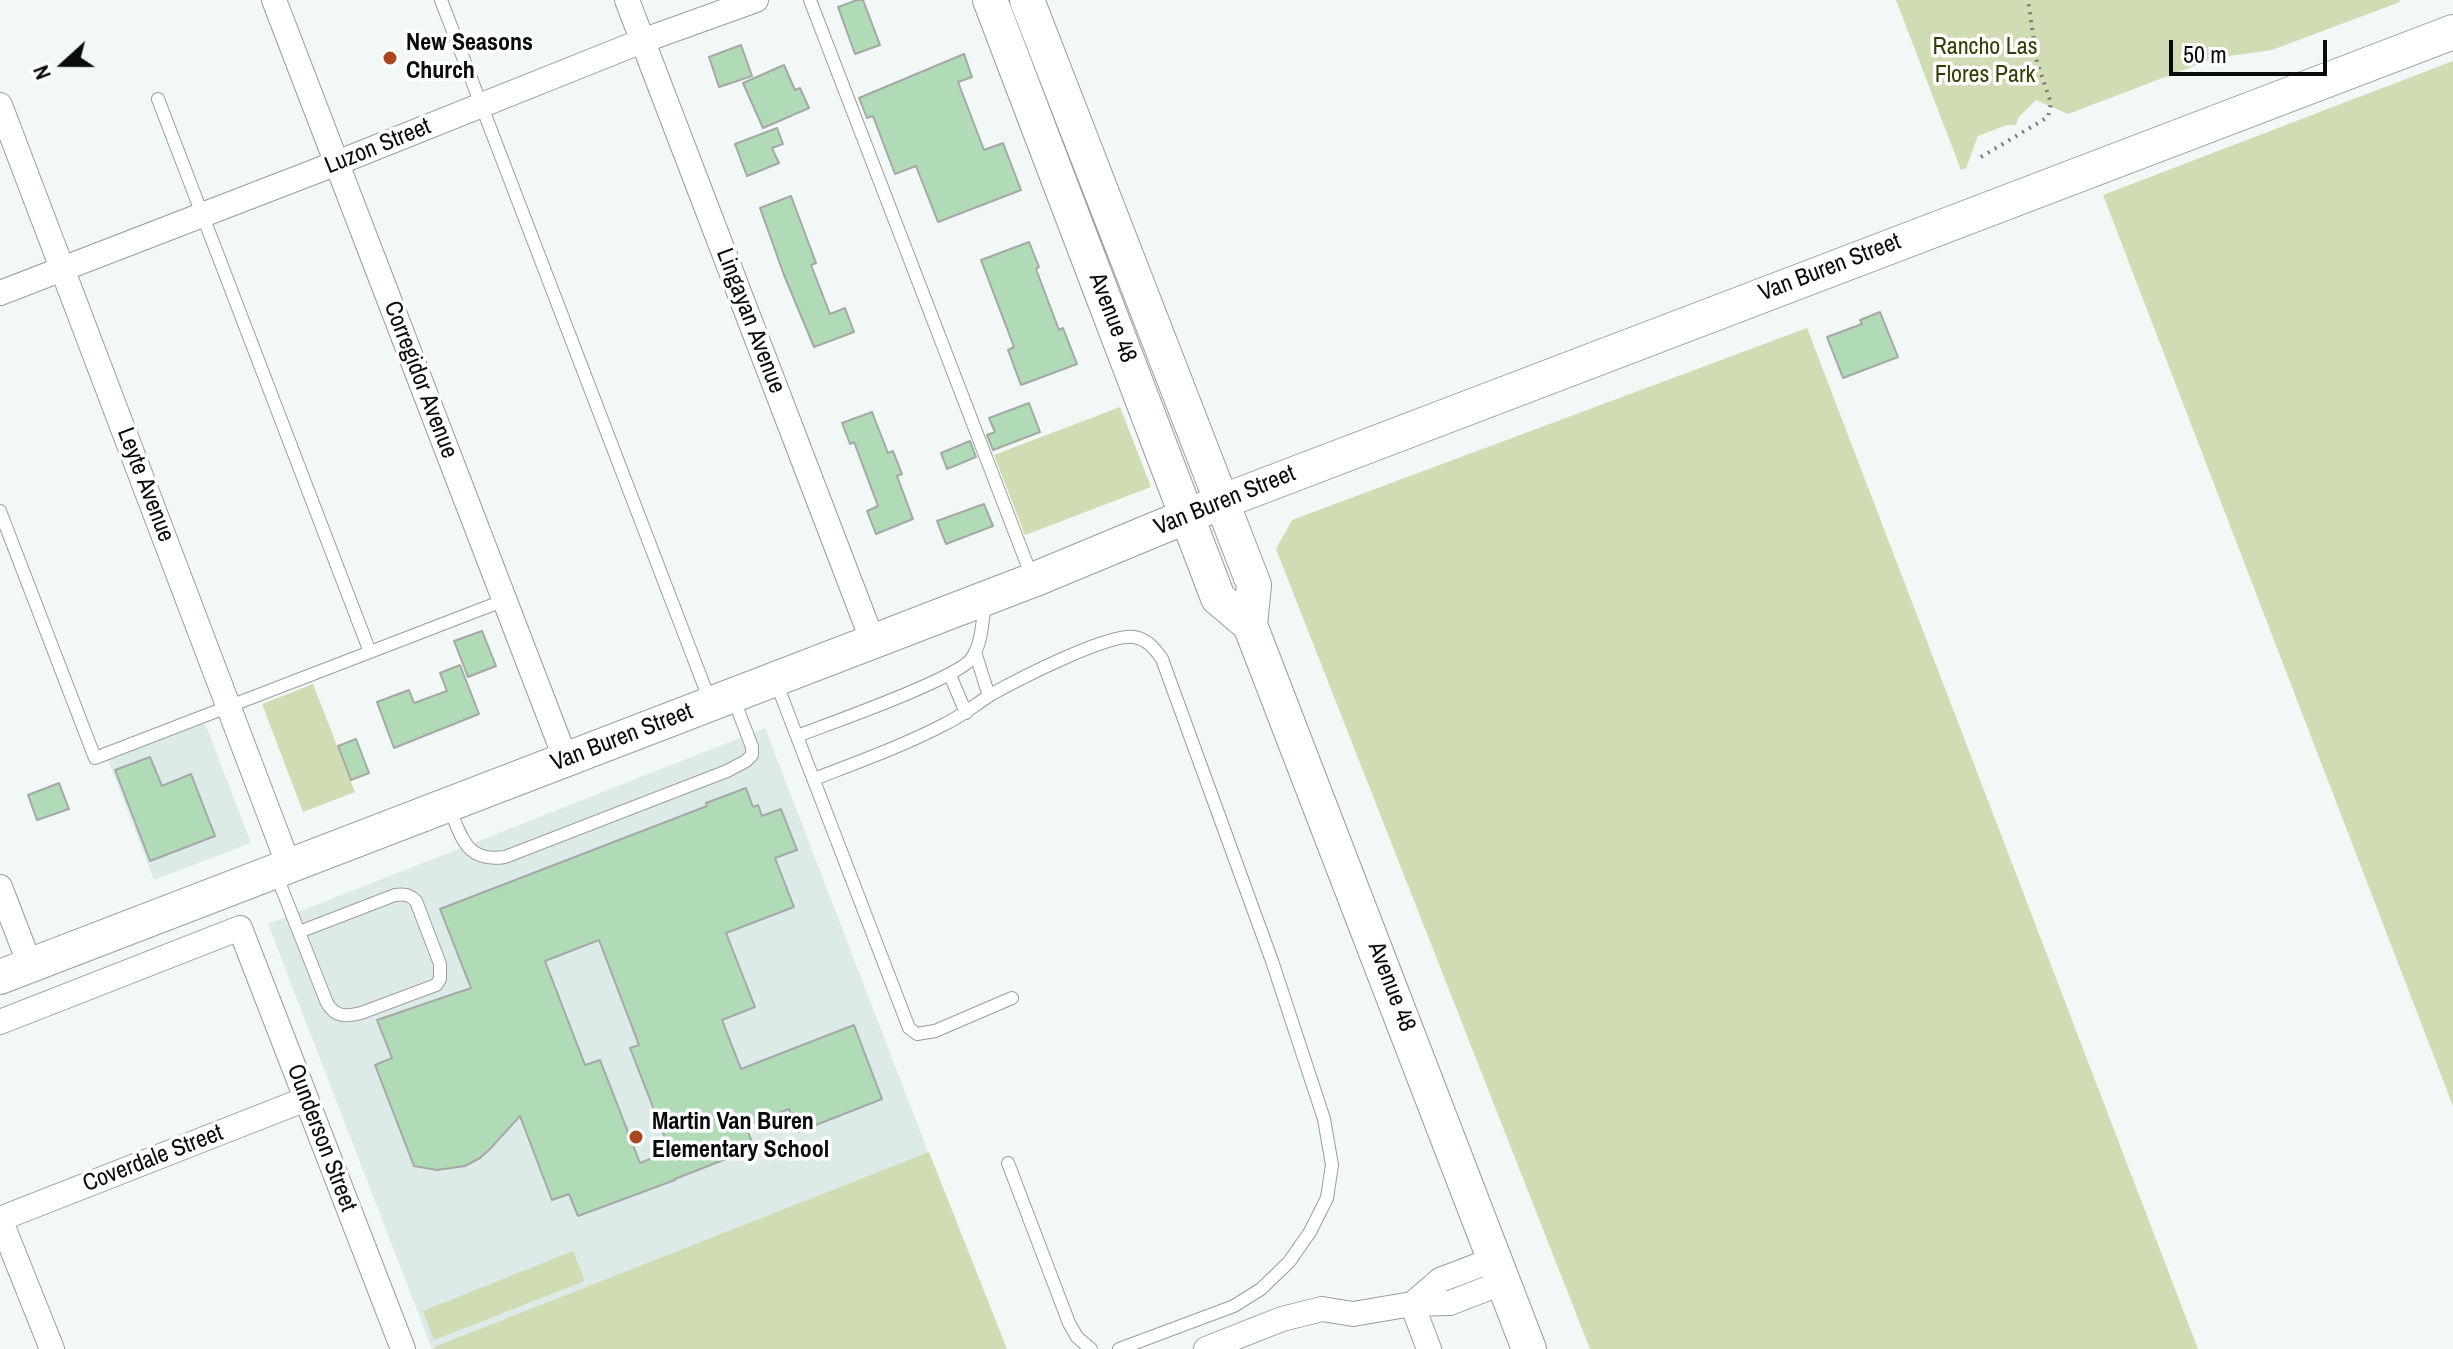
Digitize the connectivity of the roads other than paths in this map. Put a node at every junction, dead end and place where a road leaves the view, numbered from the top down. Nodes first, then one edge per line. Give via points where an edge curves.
1 (274, 0) edge
2 (441, 0) edge
3 (627, 0) edge
4 (756, 0) edge
5 (810, 0) edge
6 (990, 0) edge
7 (1027, 0) edge
8 (2453, 32) edge
9 (642, 41) junction
10 (158, 99) dead end
11 (0, 105) edge
12 (481, 106) junction
13 (337, 163) junction
14 (203, 214) junction
15 (62, 268) junction
16 (0, 293) edge
17 (1221, 502) junction
18 (0, 511) edge
19 (1187, 516) junction
20 (1033, 580) junction
21 (986, 598) junction
22 (505, 600) junction
23 (1250, 625) junction
24 (873, 642) junction
25 (370, 652) junction
26 (975, 652) junction
27 (950, 675) junction
28 (775, 679) junction
29 (989, 696) junction
30 (722, 700) junction
31 (228, 707) junction
32 (966, 713) junction
33 (797, 736) junction
34 (566, 760) junction
35 (814, 779) junction
36 (448, 805) junction
37 (282, 869) junction
38 (0, 887) edge
39 (299, 932) junction
40 (15, 971) edge
41 (1012, 998) dead end
42 (0, 1022) edge
43 (306, 1099) junction
44 (1008, 1163) dead end
45 (0, 1219) edge
46 (1499, 1270) junction
47 (1412, 1304) junction
48 (52, 1349) edge
49 (403, 1349) edge
50 (1091, 1349) edge
51 (1119, 1349) edge
52 (1206, 1349) edge
53 (1429, 1349) edge
54 (1529, 1349) edge

1 - 13 street, Corregidor Avenue
2 - 12 lane
3 - 9 street, Lingayan Avenue
4 - 9 street, Luzon Street
5 - 20 lane
6 - 19 main road, Avenue 48
7 - 17 main road, Avenue 48
8 - 17 main road, Van Buren Street
9 - 12 street, Luzon Street
9 - 24 street, Lingayan Avenue
10 - 14 lane
11 - 15 street, Leyte Avenue
12 - 13 street, Luzon Street
12 - 30 lane
13 - 14 street, Luzon Street
13 - 22 street, Corregidor Avenue
14 - 15 street, Luzon Street
14 - 25 lane
15 - 16 street, Luzon Street
15 - 31 street, Leyte Avenue
17 - 19 main road, Van Buren Street
17 - 23 main road, Avenue 48 via 1254,585
18 - 31 lane via 95,758
19 - 20 main road, Van Buren Street
19 - 23 main road, Avenue 48 via 1218,598
20 - 21 main road, Van Buren Street
21 - 24 main road, Van Buren Street
21 - 26 lane
22 - 25 lane
22 - 34 street, Corregidor Avenue
23 - 46 main road, Avenue 48
24 - 28 main road, Van Buren Street
25 - 31 lane
26 - 27 lane
26 - 29 lane
27 - 32 lane
27 - 33 lane
28 - 30 main road, Van Buren Street
28 - 33 lane
29 - 32 lane
29 - 51 lane via 1118,637 1136,637 1162,659 1324,1119 1332,1165 1327,1198 1289,1262 1234,1306
30 - 34 main road, Van Buren Street
30 - 36 lane via 752,747 746,761 534,845 494,859 475,854
31 - 37 street, Leyte Avenue
32 - 35 lane
33 - 35 lane
34 - 36 main road, Van Buren Street
35 - 41 lane via 909,1028 917,1034 935,1031
36 - 37 main road, Van Buren Street
37 - 39 lane
37 - 40 main road, Van Buren Street
38 - 40 street
39 - 39 lane via 331,1011 339,1015 361,1013 440,979 440,964 416,901 403,894
42 - 43 street, Ounderson Street via 240,928
43 - 45 street, Coverdale Street
43 - 49 street, Ounderson Street
44 - 50 lane via 1069,1323
45 - 48 street
46 - 47 street via 1450,1303
46 - 54 main road, Avenue 48
47 - 52 street via 1353,1314 1322,1309
47 - 53 street

